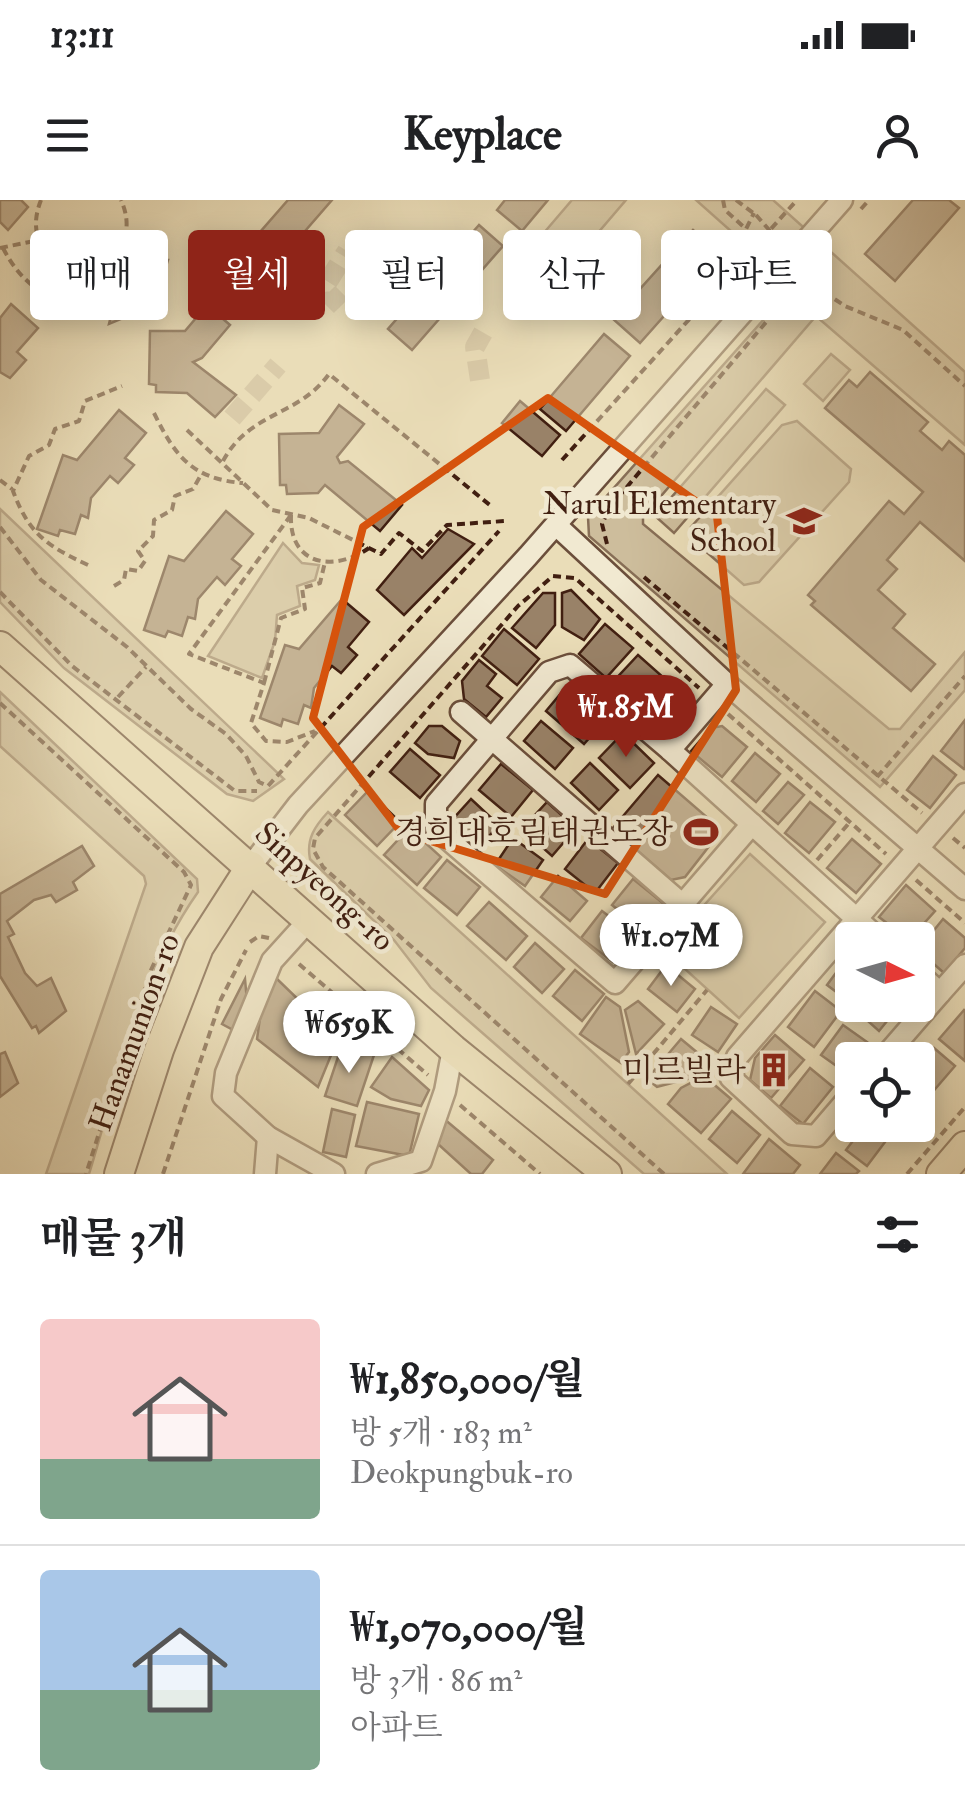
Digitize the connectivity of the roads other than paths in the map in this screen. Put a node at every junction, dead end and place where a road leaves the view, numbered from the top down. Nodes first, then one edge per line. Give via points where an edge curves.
1 (851, 206) edge
2 (556, 524) junction
3 (0, 646) edge
4 (720, 692) junction
5 (461, 712) dead end
6 (491, 740) junction
7 (670, 750) junction
8 (965, 794) edge
9 (752, 824) junction
10 (916, 849) junction
11 (251, 866) junction
12 (965, 889) edge
13 (683, 905) junction
14 (855, 918) junction
15 (310, 919) junction
16 (860, 922) edge
17 (965, 964) edge
18 (935, 989) edge
19 (940, 993) junction
20 (898, 1042) edge
21 (453, 1049) junction
22 (835, 1114) edge
23 (268, 1138) junction
24 (965, 1146) edge
25 (119, 1174) edge
26 (265, 1174) edge
27 (334, 1174) edge
28 (377, 1174) edge
29 (606, 1174) edge
30 (941, 1174) edge

1 - 2 street
2 - 4 street
2 - 11 street
3 - 11 main road, Sinpyeong-ro
4 - 7 street
4 - 10 street
5 - 6 street
6 - 7 street via 549,672 570,665
6 - 13 street
6 - 13 street via 436,804 436,829 615,984
7 - 9 street
8 - 10 street
9 - 13 street
9 - 14 street
10 - 12 street
10 - 14 street
11 - 15 main road, Sinpyeong-ro
11 - 25 main road, Hanamunion-ro via 199,947
14 - 16 street
14 - 22 street via 736,1056 731,1078 792,1134 816,1136
15 - 21 main road, Sinpyeong-ro
15 - 23 street via 272,961 226,1072 223,1096
17 - 19 street
18 - 19 street
19 - 20 street
21 - 28 street via 421,1161
21 - 29 main road, Sinpyeong-ro
23 - 26 street
23 - 27 street
24 - 30 main road

